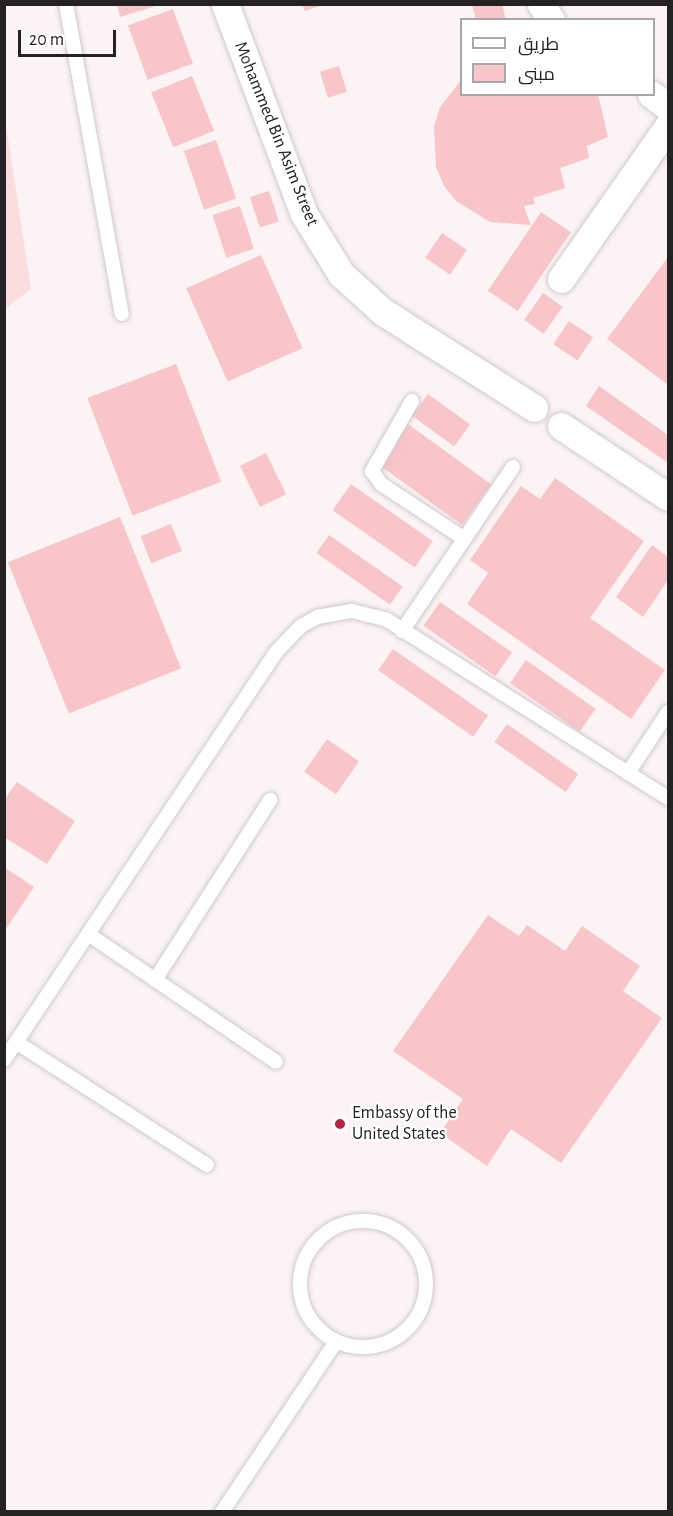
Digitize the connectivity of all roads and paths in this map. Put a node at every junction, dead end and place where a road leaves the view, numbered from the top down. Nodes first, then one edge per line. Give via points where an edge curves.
1 (66, 4) edge
2 (225, 4) edge
3 (541, 4) edge
4 (550, 18) edge
5 (654, 96) edge
6 (669, 107) edge
7 (669, 126) edge
8 (561, 279) dead end
9 (122, 314) dead end
10 (412, 401) dead end
11 (534, 408) dead end
12 (561, 426) dead end
13 (513, 467) dead end
14 (669, 497) edge
15 (463, 538) junction
16 (402, 631) junction
17 (669, 712) edge
18 (628, 773) junction
19 (669, 798) edge
20 (270, 800) dead end
21 (88, 934) junction
22 (155, 980) junction
23 (16, 1042) junction
24 (4, 1060) edge
25 (276, 1062) dead end
26 (207, 1165) dead end
27 (336, 1342) junction
28 (222, 1512) edge

1 - 9 lane
2 - 11 street, Mohammed Bin Asim Street via 304,214 341,274 383,312
3 - 4 street
5 - 6 street
7 - 8 street
10 - 15 lane via 372,471 381,484
12 - 14 street
13 - 15 lane
15 - 16 lane
16 - 18 lane
16 - 21 lane via 387,620 352,611 317,617 287,638
17 - 18 lane
18 - 19 lane
20 - 22 lane
21 - 22 lane
21 - 23 lane
22 - 25 lane
23 - 24 lane
23 - 26 lane
27 - 27 lane via 356,1347 377,1346 396,1338 412,1324 423,1306 423,1264 414,1246 399,1231 380,1222 359,1220 321,1236 307,1252 300,1272 303,1303 318,1330
27 - 28 lane

